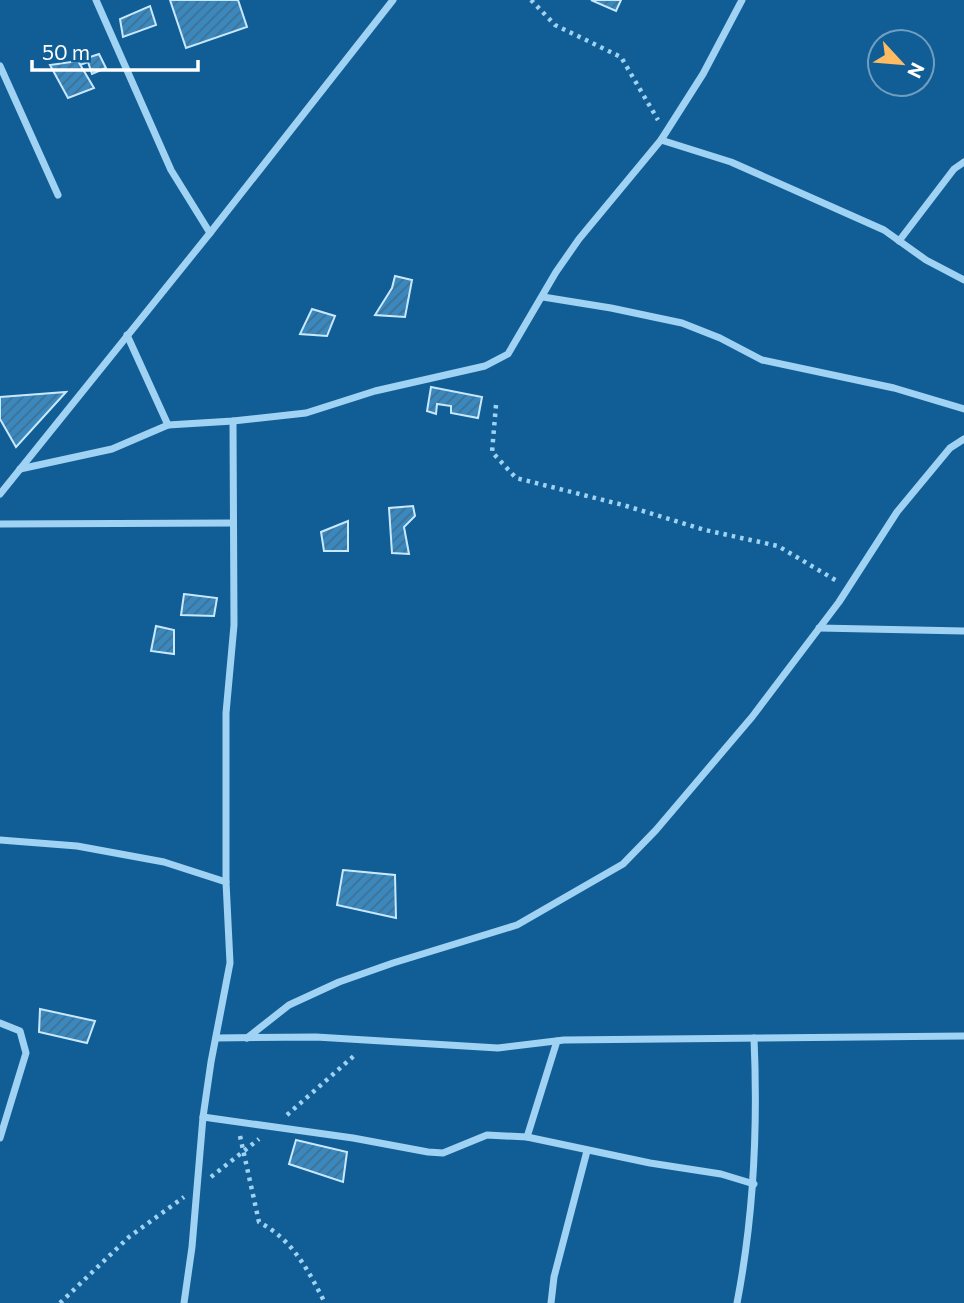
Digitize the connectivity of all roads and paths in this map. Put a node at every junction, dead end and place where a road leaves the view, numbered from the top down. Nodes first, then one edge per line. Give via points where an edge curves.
1 (96, 0) edge
2 (393, 0) edge
3 (531, 0) edge
4 (742, 0) edge
5 (0, 66) edge
6 (660, 124) dead end
7 (661, 140) junction
8 (964, 162) edge
9 (58, 195) dead end
10 (210, 233) junction
11 (899, 241) junction
12 (964, 280) edge
13 (543, 297) junction
14 (127, 335) junction
15 (496, 405) dead end
16 (964, 409) edge
17 (233, 421) junction
18 (168, 425) junction
19 (964, 439) edge
20 (20, 469) junction
21 (0, 494) edge
22 (233, 523) junction
23 (0, 524) edge
24 (841, 584) dead end
25 (819, 628) junction
26 (964, 631) edge
27 (0, 840) edge
28 (226, 882) junction
29 (0, 1023) edge
30 (964, 1036) edge
31 (216, 1038) junction
32 (247, 1038) junction
33 (754, 1038) junction
34 (556, 1041) junction
35 (203, 1118) junction
36 (239, 1131) dead end
37 (527, 1137) junction
38 (0, 1138) edge
39 (587, 1150) junction
40 (754, 1184) junction
41 (184, 1303) edge
42 (326, 1303) edge
43 (551, 1303) edge
44 (737, 1303) edge

1 - 10 street via 171,170
2 - 10 street
3 - 6 path via 555,25 621,57
4 - 7 street
5 - 9 street
7 - 11 street via 731,162 884,230
7 - 13 street via 579,239
8 - 11 street
10 - 14 street
11 - 12 street
13 - 16 street via 682,323 762,360 894,388
13 - 17 street via 508,354 485,366 375,391 306,413
14 - 18 street
14 - 20 street
15 - 24 path via 492,452 516,478 778,546
17 - 18 street
17 - 22 street
18 - 20 street via 113,449
19 - 25 street via 950,448 897,512
20 - 21 street
22 - 23 street
22 - 28 street
25 - 26 street
25 - 32 street via 752,716 623,864 517,925 393,963 289,1005
27 - 28 street via 77,846 164,862
28 - 31 street via 230,963
29 - 38 street via 20,1031 26,1052
30 - 33 street
31 - 32 street
31 - 35 street
32 - 34 street via 316,1037 498,1048
33 - 34 street
33 - 40 street
34 - 37 street
35 - 37 street via 443,1153 487,1135
35 - 41 street
36 - 42 path via 259,1222 276,1231 303,1260
37 - 39 street
39 - 40 street
39 - 43 street
40 - 44 street

